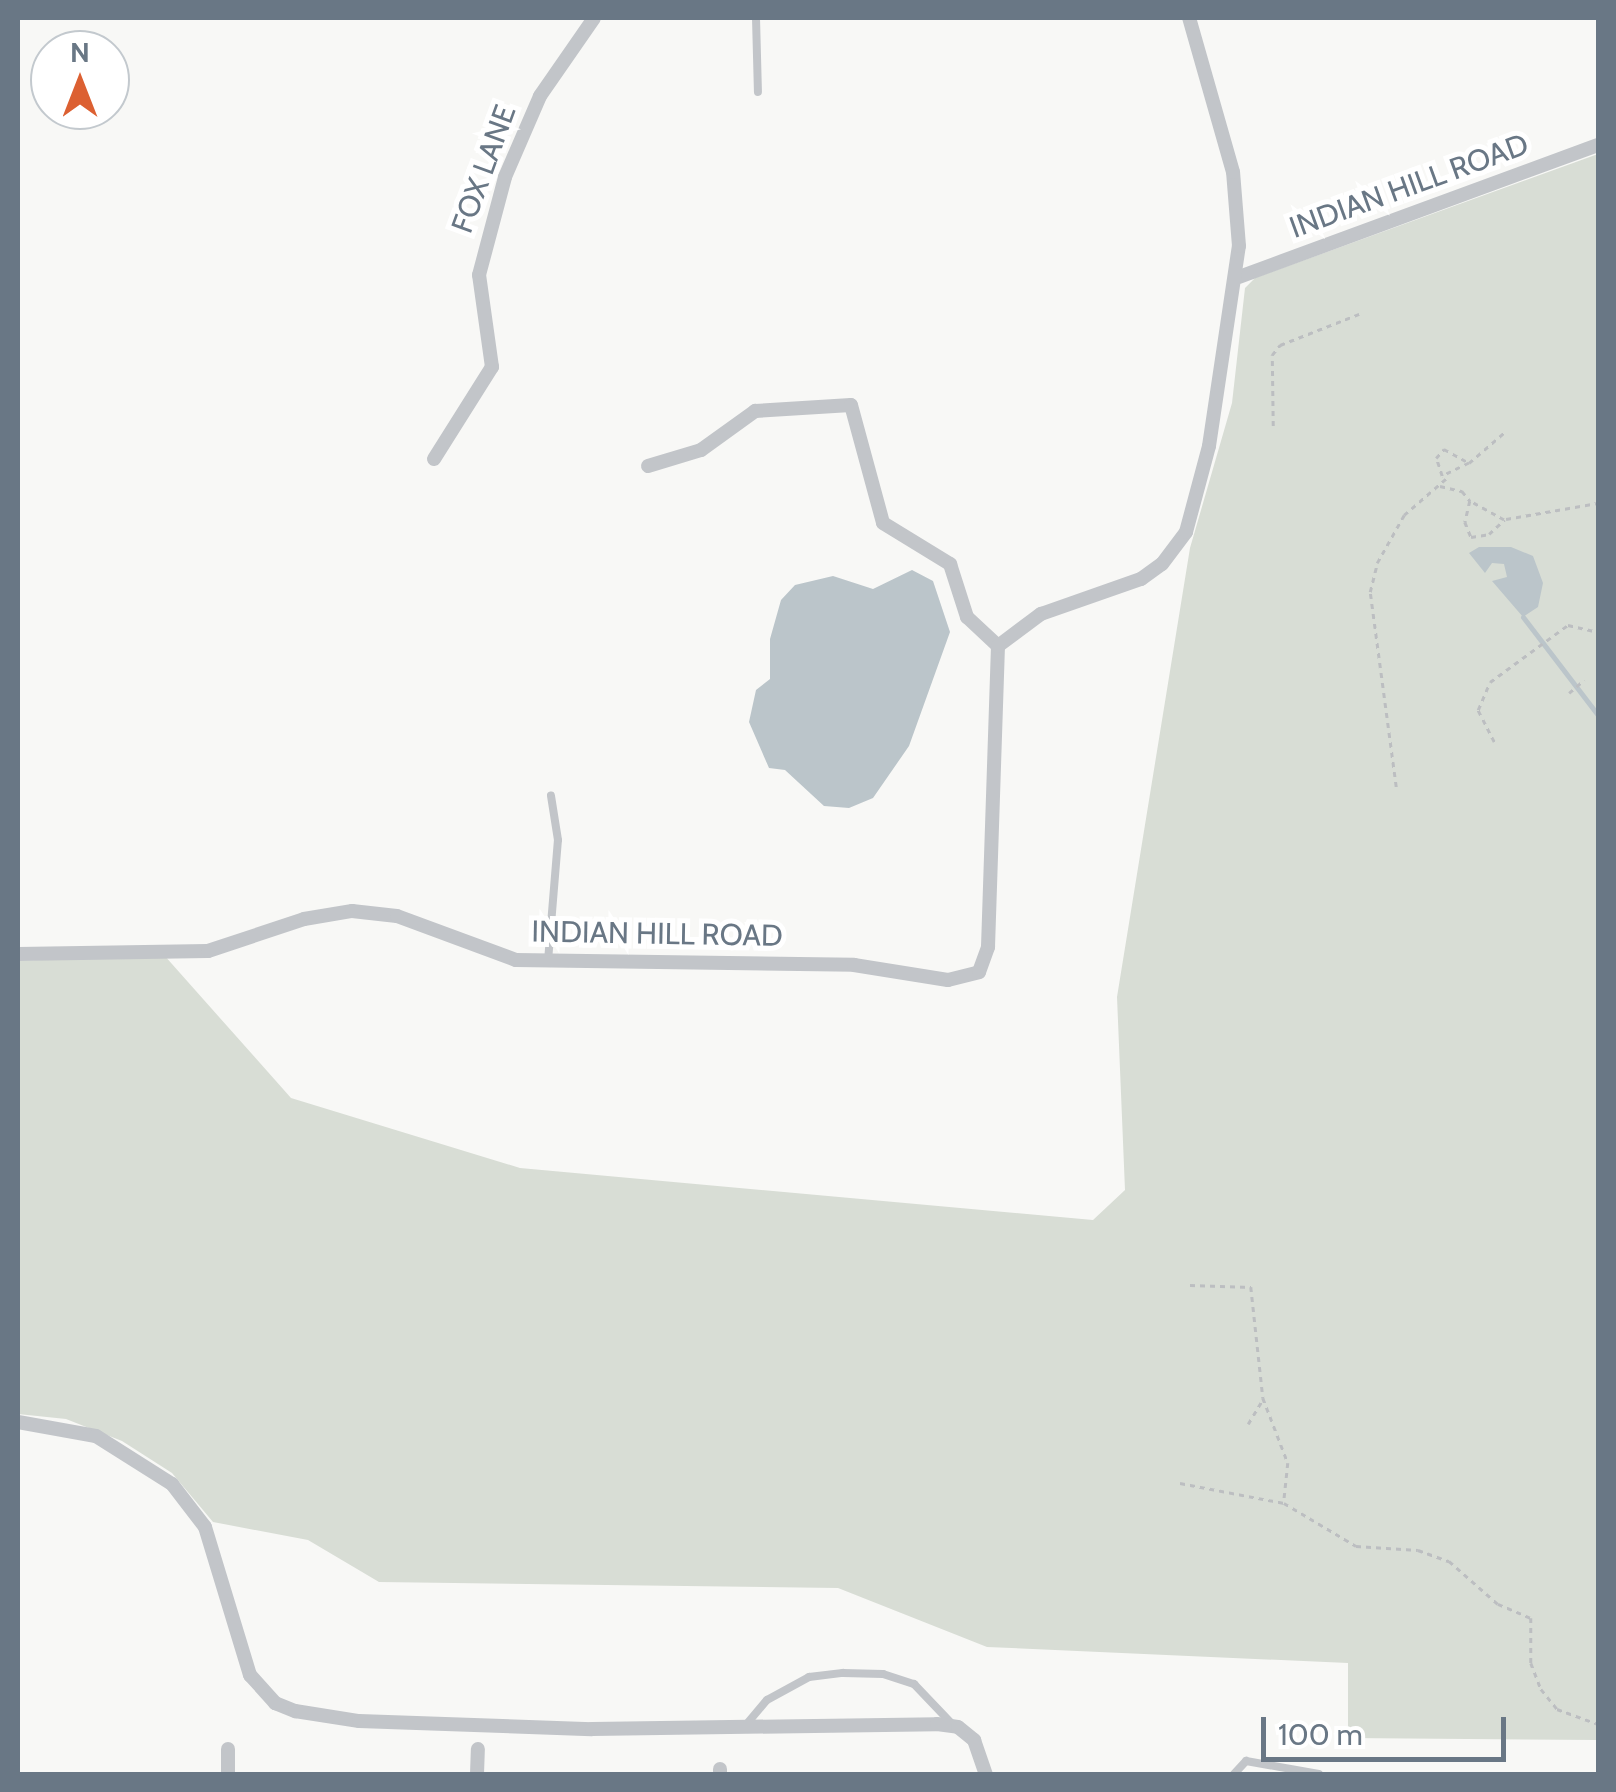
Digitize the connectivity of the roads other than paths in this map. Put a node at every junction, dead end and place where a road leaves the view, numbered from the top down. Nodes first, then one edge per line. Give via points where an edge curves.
1 (594, 18) edge
2 (756, 18) edge
3 (1189, 18) edge
4 (758, 92) dead end
5 (1598, 145) edge
6 (1239, 278) junction
7 (434, 459) dead end
8 (648, 466) dead end
9 (998, 646) junction
10 (550, 796) dead end
11 (18, 954) edge
12 (548, 961) junction
13 (18, 1422) edge
14 (746, 1726) junction
15 (953, 1726) junction
16 (228, 1749) dead end
17 (478, 1749) dead end
18 (228, 1774) edge
19 (477, 1774) edge
20 (986, 1774) edge
21 (1234, 1774) edge
22 (1319, 1774) edge

1 - 7 street, FOX LANE via 540,96 505,177 480,275 492,367
2 - 4 lane
3 - 6 street via 1233,172
5 - 6 street, INDIAN HILL ROAD
6 - 9 street via 1209,446 1176,550 1141,579 1041,614
8 - 9 street via 701,450 756,412 851,405 882,523 950,564 967,617
9 - 12 street, INDIAN HILL ROAD via 988,948 979,972 948,980 854,965
10 - 12 lane via 558,840
11 - 12 street, INDIAN HILL ROAD via 208,951 352,910 397,916 504,958
13 - 14 street via 96,1436 172,1484 205,1527 241,1653 275,1703 359,1722
14 - 15 street
14 - 15 lane via 767,1700 809,1678 843,1673 884,1674 914,1684
15 - 20 street via 974,1740
16 - 18 street
17 - 19 street
21 - 22 lane via 1246,1761

